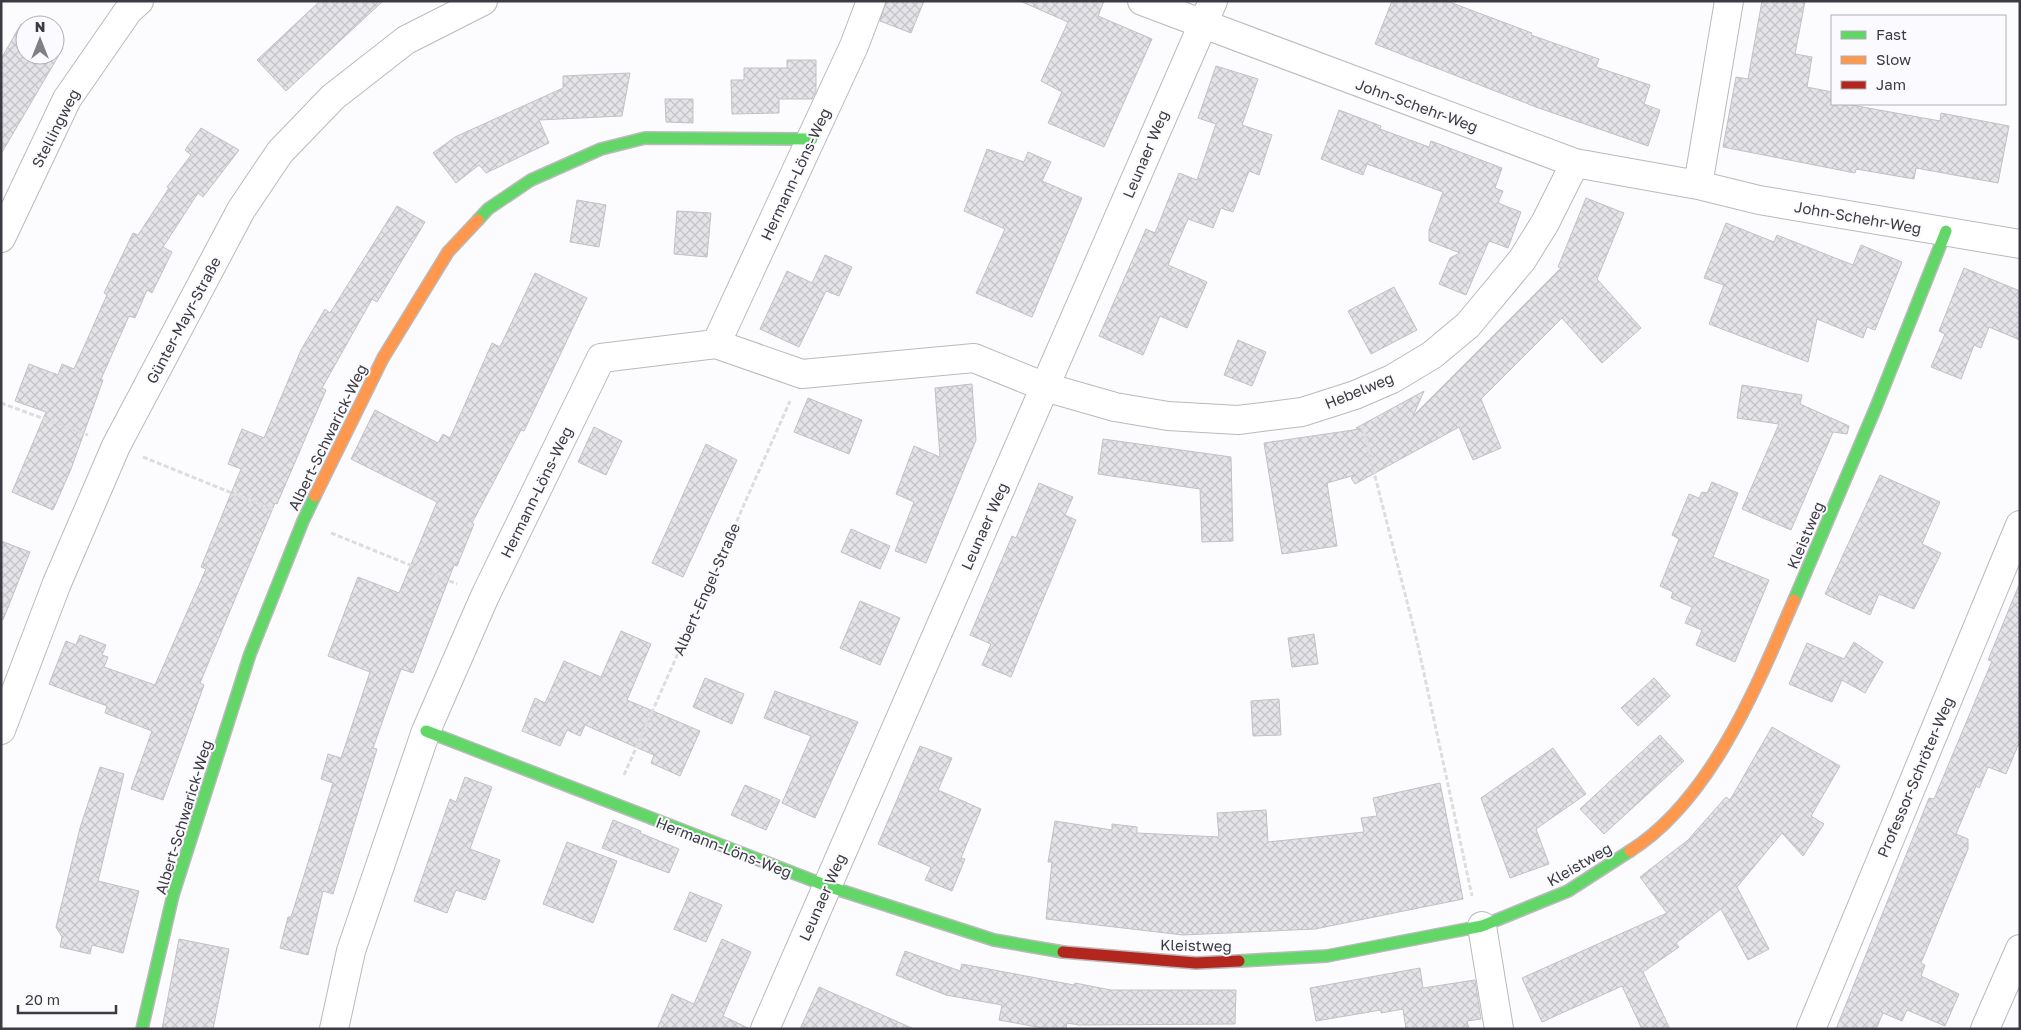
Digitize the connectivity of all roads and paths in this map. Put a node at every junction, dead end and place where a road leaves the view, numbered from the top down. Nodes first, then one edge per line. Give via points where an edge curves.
1 (139, 1) edge
2 (483, 1) edge
3 (871, 1) edge
4 (1142, 1) edge
5 (1729, 1) edge
6 (1207, 12) edge
7 (812, 139) junction
8 (1575, 163) junction
9 (1698, 184) junction
10 (1946, 232) junction
11 (1, 238) edge
12 (2020, 244) edge
13 (716, 344) junction
14 (802, 374) junction
15 (1045, 387) junction
16 (1355, 395) junction
17 (1, 403) edge
18 (116, 446) junction
19 (303, 521) junction
20 (2020, 526) edge
21 (485, 596) junction
22 (1, 730) edge
23 (426, 731) junction
24 (611, 803) junction
25 (827, 886) junction
26 (1480, 926) junction
27 (2020, 949) edge
28 (142, 1029) edge
29 (334, 1029) edge
30 (765, 1029) edge
31 (1499, 1029) edge
32 (1810, 1029) edge
33 (1985, 1029) edge

1 - 11 street, Stellingweg via 128,11 67,99
2 - 18 street, Günter-Mayr-Straße via 406,40 333,97 280,152 241,210
3 - 7 street, Hermann-Löns-Weg
4 - 6 street, John-Schehr-Weg
5 - 9 street
6 - 8 street, John-Schehr-Weg
6 - 15 street, Leunaer Weg
7 - 13 street, Hermann-Löns-Weg
7 - 19 street, Albert-Schwarick-Weg via 645,138 600,149 531,180 488,209 448,252 383,358
8 - 9 street, John-Schehr-Weg
8 - 16 street, Hebelweg via 1522,260 1468,325 1432,355 1392,379
9 - 10 street, John-Schehr-Weg via 1759,200
10 - 12 street, John-Schehr-Weg
10 - 26 street, Kleistweg via 1776,642 1741,715 1694,793 1646,841 1568,890
13 - 14 street, Hermann-Löns-Weg
13 - 21 street, Hermann-Löns-Weg via 601,358
14 - 15 street, Hermann-Löns-Weg via 974,358
14 - 24 path, Albert-Engel-Straße
15 - 16 street, Hebelweg via 1115,407 1168,416 1238,420 1302,412
15 - 25 street, Leunaer Weg
16 - 26 path via 1418,641
17 - 18 path
18 - 19 path
18 - 22 street, Günter-Mayr-Straße via 57,583
19 - 21 path
19 - 28 street, Albert-Schwarick-Weg via 250,654 176,886
20 - 32 street, Professor-Schröter-Weg
21 - 23 street, Hermann-Löns-Weg
23 - 24 street, Hermann-Löns-Weg
23 - 29 street, Hermann-Löns-Weg via 351,950
24 - 25 street, Hermann-Löns-Weg
25 - 26 street, Kleistweg via 994,940 1071,953 1196,962 1327,956
25 - 30 street, Leunaer Weg
26 - 31 street
27 - 33 street

